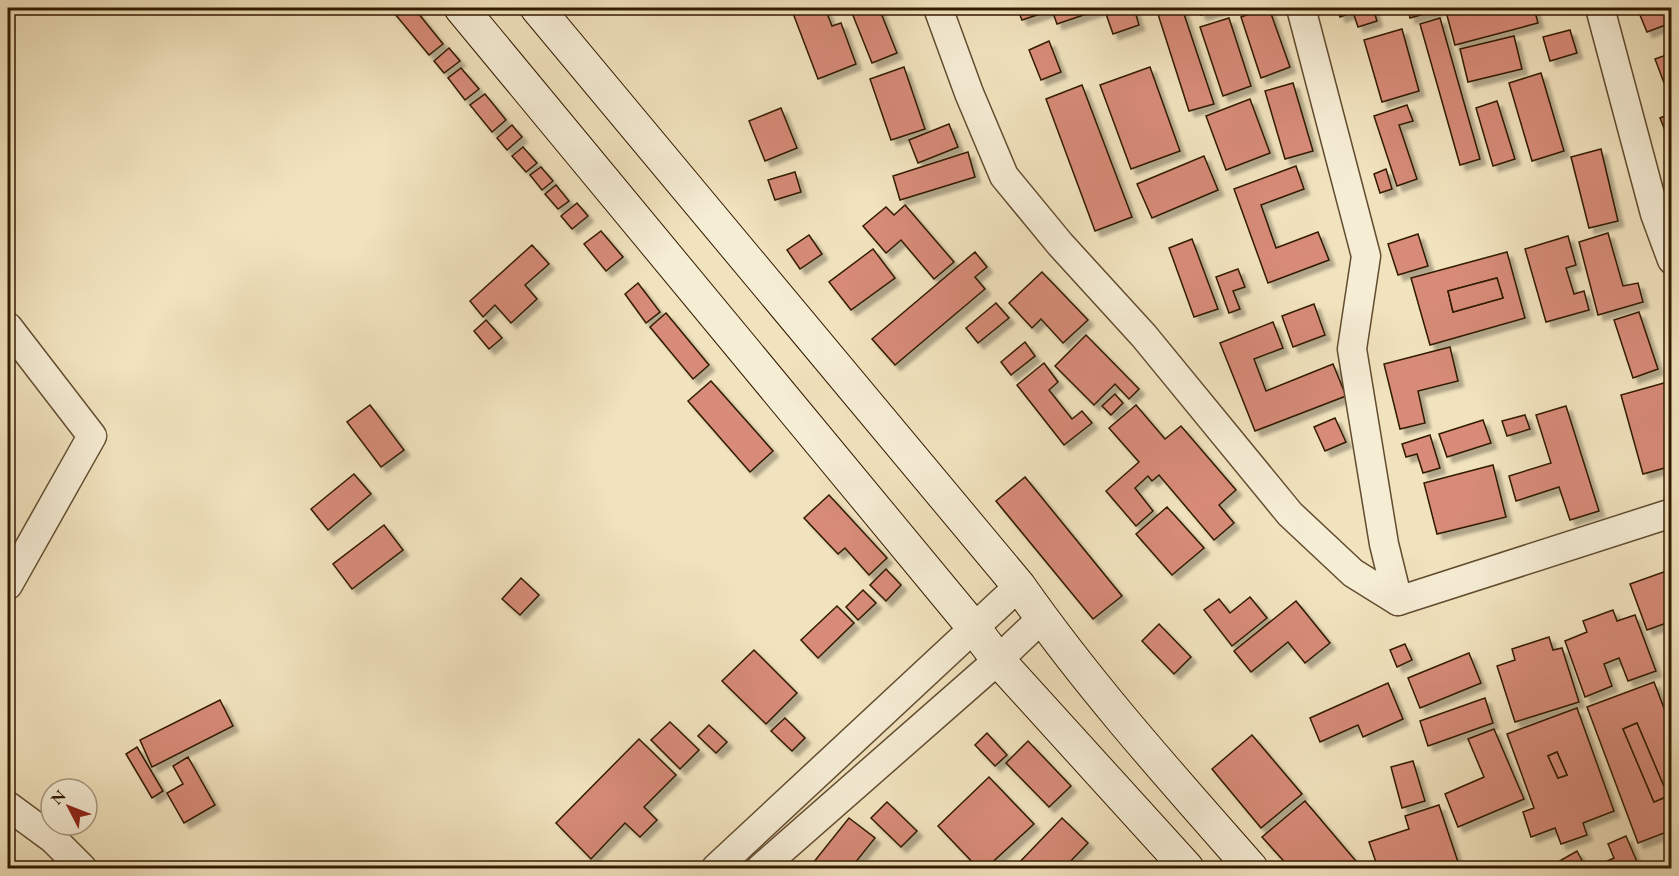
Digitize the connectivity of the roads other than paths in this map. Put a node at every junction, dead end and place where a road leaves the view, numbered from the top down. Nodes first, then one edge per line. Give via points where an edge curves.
1 (461, 8) edge
2 (537, 8) edge
3 (938, 8) edge
4 (1301, 8) edge
5 (1600, 8) edge
6 (1671, 260) edge
7 (8, 327) edge
8 (1671, 513) edge
9 (8, 585) edge
10 (1019, 586) junction
11 (1398, 601) junction
12 (1041, 618) junction
13 (974, 628) junction
14 (998, 660) junction
15 (8, 806) edge
16 (82, 868) edge
17 (716, 868) edge
18 (761, 868) edge
19 (1187, 868) edge
20 (1251, 868) edge

1 - 13 main road
2 - 10 main road
3 - 11 street via 1004,176 1144,336 1290,514 1353,573
4 - 11 street via 1366,256 1352,349 1384,544
5 - 6 street
7 - 9 street via 93,436
8 - 11 street
10 - 12 main road
10 - 13 street
12 - 14 street
12 - 20 main road via 1141,744
13 - 14 main road
13 - 17 street
14 - 18 street
14 - 19 main road
15 - 16 street via 53,839

